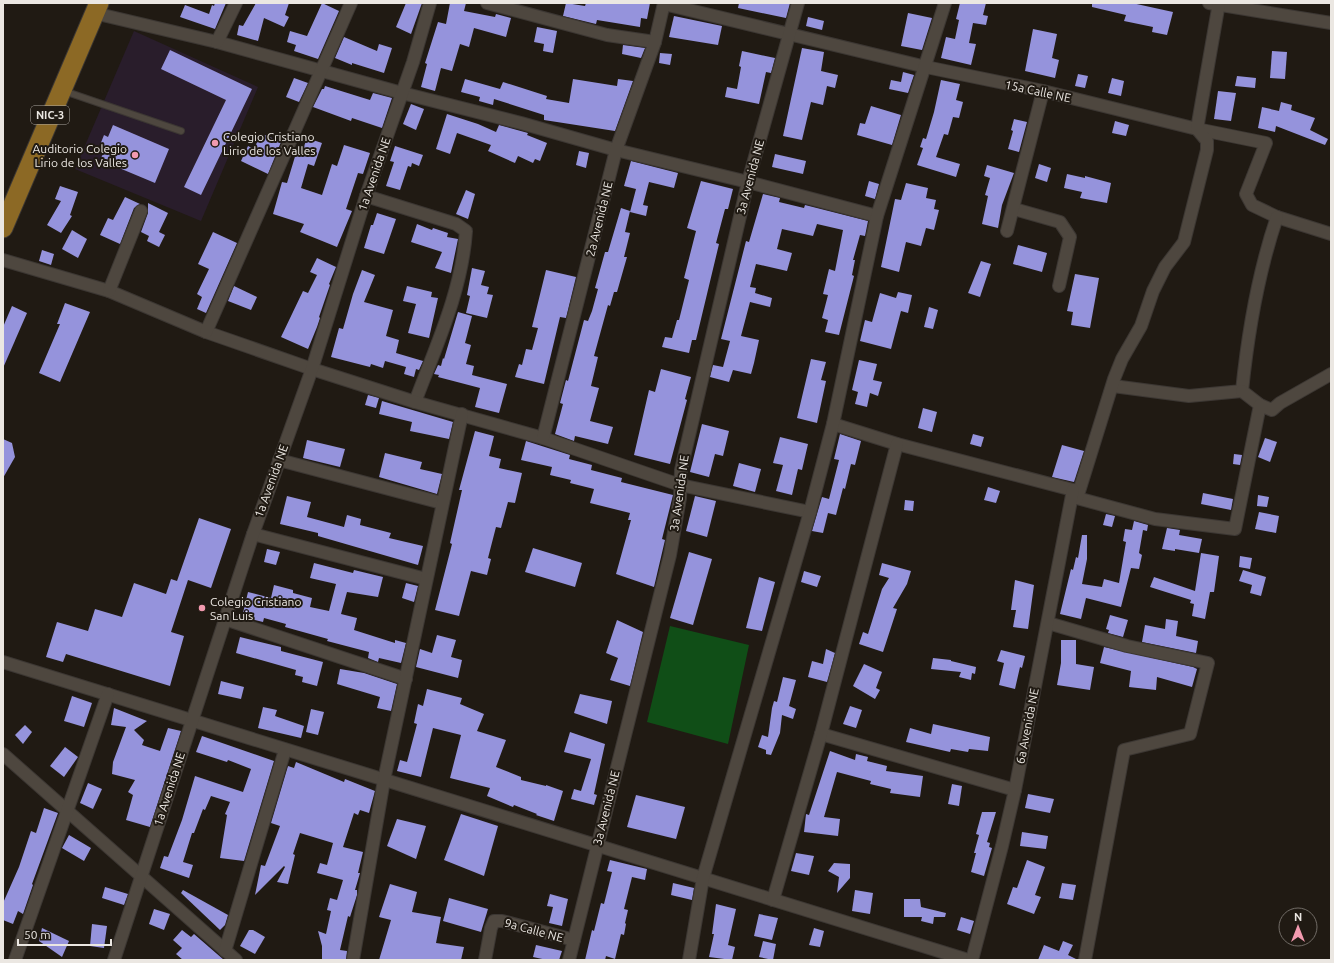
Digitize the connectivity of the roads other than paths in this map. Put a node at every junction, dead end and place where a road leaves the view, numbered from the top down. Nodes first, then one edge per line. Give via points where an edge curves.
1 (236, 3) edge
2 (351, 3) edge
3 (430, 3) edge
4 (487, 3) edge
5 (798, 3) edge
6 (945, 3) edge
7 (664, 4) edge
8 (1215, 4) edge
9 (97, 8) edge
10 (1331, 23) edge
11 (789, 34) junction
12 (217, 42) junction
13 (655, 42) junction
14 (926, 67) junction
15 (322, 70) junction
16 (61, 89) junction
17 (1043, 91) junction
18 (402, 92) junction
19 (1197, 129) junction
20 (181, 131) dead end
21 (616, 150) junction
22 (748, 182) junction
23 (366, 196) junction
24 (1014, 209) junction
25 (141, 211) dead end
26 (877, 216) junction
27 (1277, 217) junction
28 (3, 228) edge
29 (1007, 231) dead end
30 (1331, 234) edge
31 (3, 260) edge
32 (1059, 286) dead end
33 (109, 291) junction
34 (206, 332) junction
35 (312, 369) junction
36 (1331, 374) edge
37 (1113, 386) junction
38 (1242, 391) junction
39 (416, 402) junction
40 (1260, 405) junction
41 (462, 414) junction
42 (833, 424) junction
43 (543, 438) junction
44 (897, 444) junction
45 (279, 460) junction
46 (680, 485) junction
47 (1075, 494) junction
48 (442, 503) junction
49 (810, 512) junction
50 (253, 534) junction
51 (426, 579) junction
52 (225, 619) junction
53 (1048, 623) junction
54 (3, 662) edge
55 (406, 679) junction
56 (108, 694) junction
57 (191, 720) junction
58 (821, 734) junction
59 (285, 750) junction
60 (3, 754) edge
61 (384, 780) junction
62 (1015, 790) junction
63 (67, 810) junction
64 (596, 845) junction
65 (141, 877) junction
66 (703, 878) junction
67 (773, 900) junction
68 (574, 940) junction
69 (225, 950) junction
70 (15, 960) edge
71 (114, 960) edge
72 (236, 960) edge
73 (353, 960) edge
74 (485, 960) edge
75 (569, 960) edge
76 (690, 960) edge
77 (968, 960) edge
78 (972, 960) edge
79 (1085, 960) edge

1 - 12 street
2 - 15 street
3 - 18 street, 1a Avenida NE
4 - 13 street via 607,35
5 - 11 street, 3a Avenida NE
6 - 14 street
7 - 11 street, 15a Calle NE
7 - 13 street, 2a Avenida NE
8 - 10 street
8 - 19 street
9 - 12 street
9 - 16 main road, NIC-3
11 - 14 street, 15a Calle NE
11 - 22 street, 3a Avenida NE
12 - 15 street
13 - 21 street, 2a Avenida NE
14 - 17 street, 15a Calle NE
14 - 26 street
15 - 18 street
15 - 34 street
16 - 20 lane
16 - 28 main road, NIC-3
17 - 19 street, 15a Calle NE
17 - 24 street
18 - 21 street
18 - 23 street, 1a Avenida NE
19 - 27 street, 15a Calle NE via 1266,143 1246,194 1252,205
19 - 37 street, 6a Avenida NE via 1207,141 1207,150 1184,242 1165,267 1153,291 1141,326 1122,359
21 - 22 street
21 - 43 street, 2a Avenida NE
22 - 26 street
22 - 46 street, 3a Avenida NE via 682,463
23 - 35 street, 1a Avenida NE
23 - 39 street via 456,224 466,231 455,296
24 - 29 street
24 - 32 street via 1060,222 1070,237
25 - 33 street
26 - 42 street
27 - 30 street, 15a Calle NE
27 - 38 street via 1257,292 1247,344
31 - 33 street
33 - 34 street
34 - 35 street
35 - 39 street
35 - 45 street, 1a Avenida NE
36 - 40 street via 1272,410
37 - 38 street via 1189,396
37 - 47 street, 6a Avenida NE
38 - 40 street
39 - 41 street
40 - 47 street via 1235,529 1155,519
41 - 43 street
41 - 48 street
42 - 44 street
42 - 49 street
43 - 46 street
44 - 47 street
44 - 58 street
45 - 48 street
45 - 50 street, 1a Avenida NE
46 - 49 street
46 - 64 street, 3a Avenida NE via 670,555
47 - 53 street, 6a Avenida NE
48 - 51 street
49 - 66 street
50 - 51 street
50 - 52 street, 1a Avenida NE
51 - 55 street
52 - 55 street
52 - 57 street, 1a Avenida NE
53 - 62 street, 6a Avenida NE
53 - 79 street via 1127,646 1208,663 1190,734 1124,750
54 - 56 street
55 - 61 street
56 - 57 street
56 - 63 street
57 - 59 street
57 - 65 street, 1a Avenida NE
58 - 62 street
58 - 67 street
59 - 61 street
59 - 69 street
60 - 63 street
61 - 64 street
61 - 73 street
62 - 78 street, 6a Avenida NE
63 - 65 street
63 - 70 street
64 - 66 street
64 - 68 street, 3a Avenida NE
65 - 69 street
65 - 71 street, 1a Avenida NE
66 - 67 street
66 - 76 street
67 - 77 street
68 - 74 street, 9a Calle NE via 494,921
68 - 75 street, 3a Avenida NE
69 - 72 street

